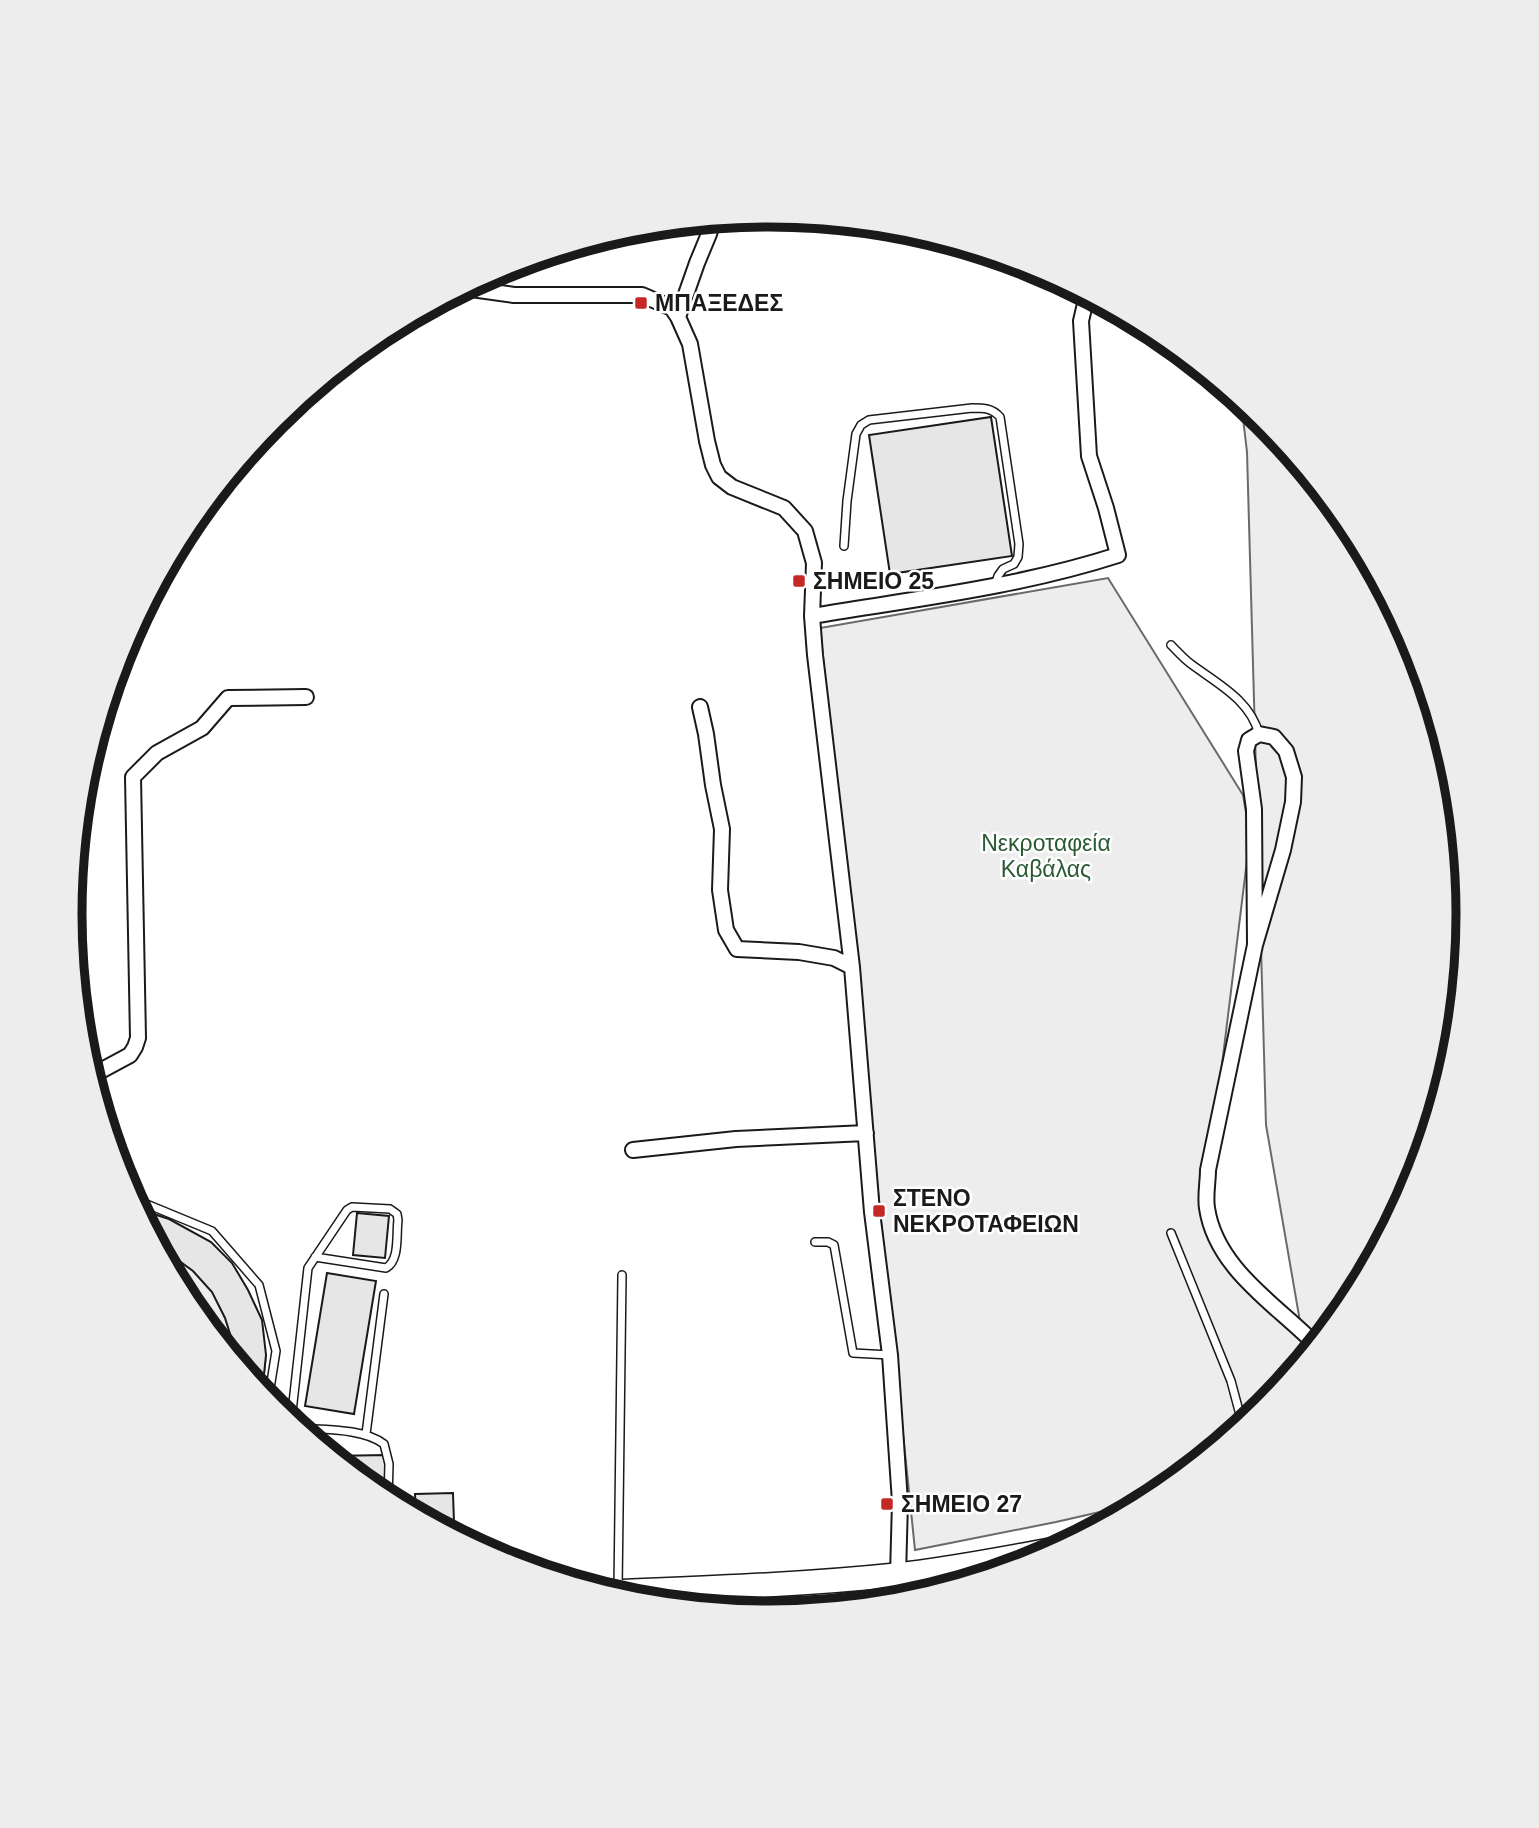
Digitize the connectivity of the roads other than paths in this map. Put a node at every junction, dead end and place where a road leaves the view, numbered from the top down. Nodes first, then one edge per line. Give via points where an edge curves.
1 (710, 230) edge
2 (482, 291) edge
3 (1085, 304) edge
4 (678, 317) junction
5 (844, 546) dead end
6 (995, 585) junction
7 (812, 616) junction
8 (1171, 645) dead end
9 (306, 697) dead end
10 (699, 707) dead end
11 (1259, 734) junction
12 (1255, 945) junction
13 (852, 967) junction
14 (101, 1071) edge
15 (866, 1133) junction
16 (633, 1150) dead end
17 (147, 1204) edge
18 (1171, 1233) dead end
19 (815, 1242) dead end
20 (315, 1257) junction
21 (622, 1275) dead end
22 (384, 1294) dead end
23 (1309, 1339) edge
24 (890, 1355) junction
25 (270, 1386) edge
26 (292, 1408) edge
27 (1240, 1415) edge
28 (314, 1429) edge
29 (366, 1434) junction
30 (388, 1485) edge
31 (1012, 1556) edge
32 (898, 1575) junction
33 (612, 1583) edge
34 (650, 1590) edge

1 - 4 street
2 - 4 street via 514,295 642,295 672,308
3 - 6 street via 1081,321 1089,456 1118,555
4 - 7 street via 690,344 713,465 732,487 784,508 805,531 814,562
5 - 6 lane via 856,434 861,425 869,420 985,408 1000,417 1019,544 1014,564 1003,569
6 - 7 street
7 - 13 street
8 - 11 lane via 1241,701 1256,721
9 - 14 street via 228,698 202,729 158,752 133,776 138,1038 130,1055
10 - 13 street via 722,829 720,891 726,930 737,949 799,952 834,958
11 - 12 street via 1250,740 1246,751 1254,808
11 - 12 street via 1274,737 1286,751 1294,777 1283,850
12 - 23 street via 1208,1170 1207,1206 1214,1235 1230,1261
13 - 15 street
15 - 16 street
15 - 24 street
17 - 25 lane via 212,1231 259,1285 276,1351
18 - 27 lane via 1231,1381
19 - 24 lane via 834,1245 853,1353
20 - 20 lane via 352,1206 390,1209 397,1214 394,1259 386,1269
20 - 26 lane via 305,1283
21 - 33 lane
22 - 29 lane
24 - 32 street via 900,1502
28 - 29 lane
29 - 30 lane via 384,1444
31 - 32 main road
32 - 34 main road

